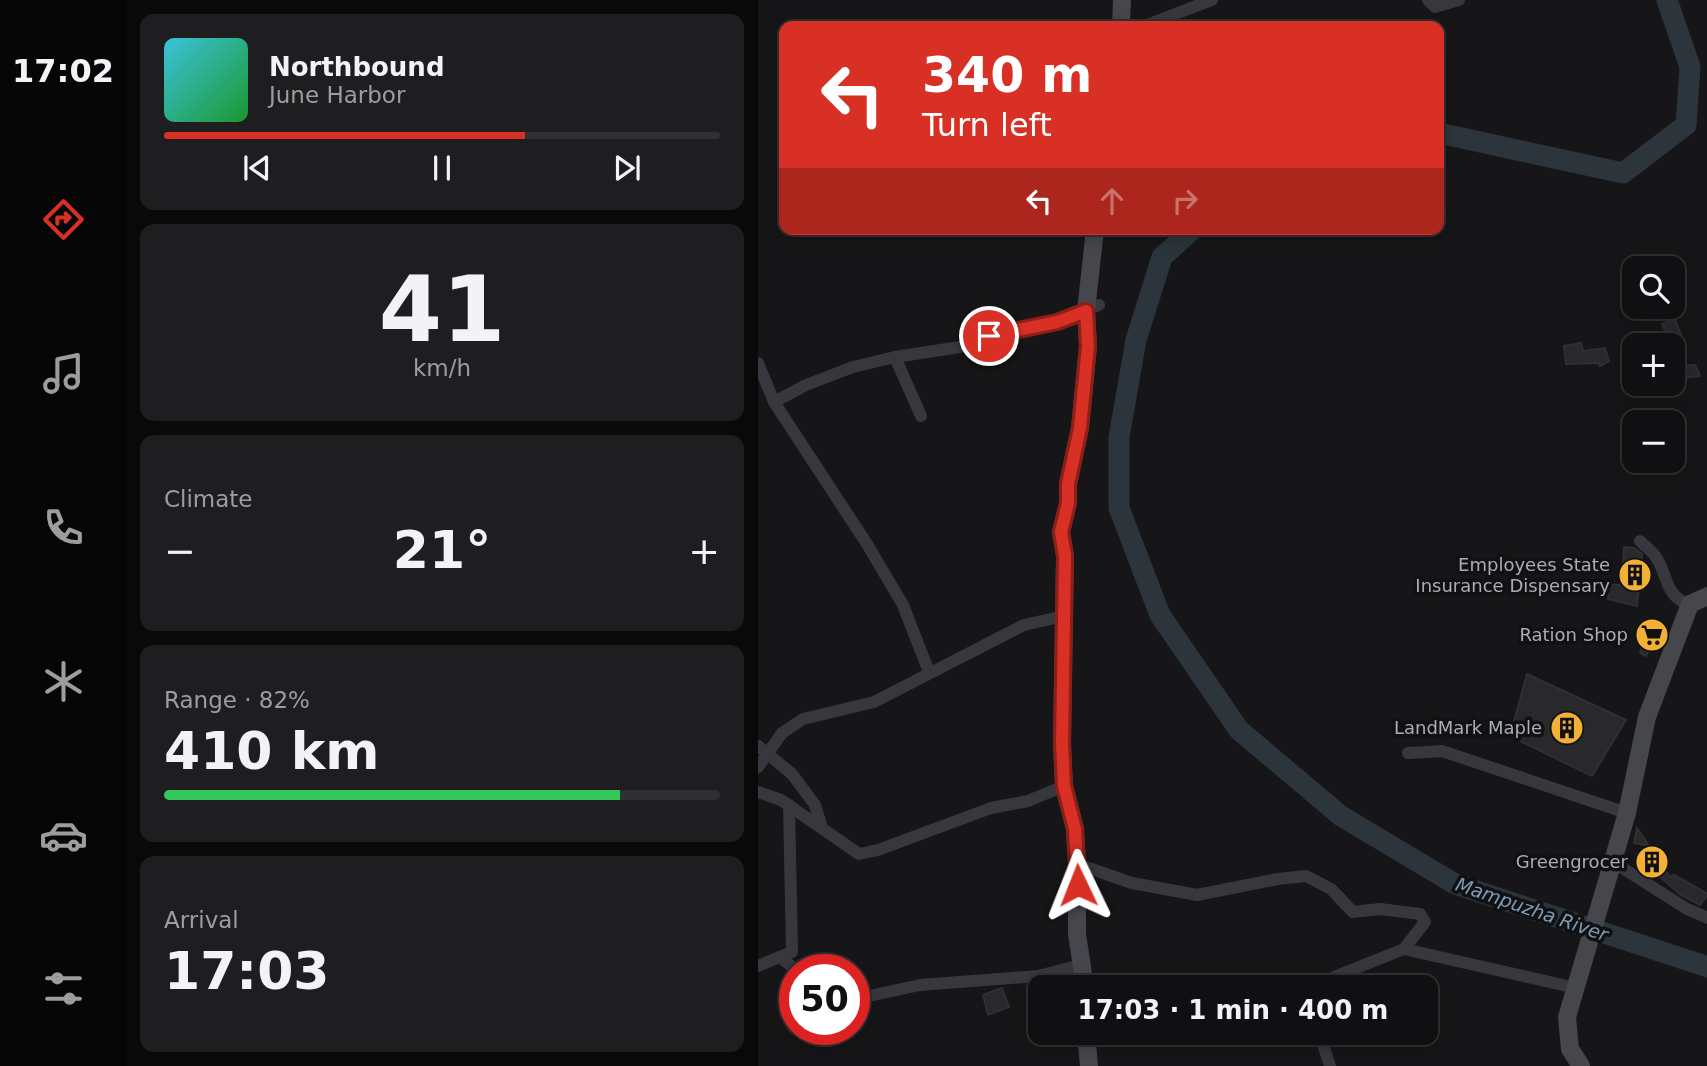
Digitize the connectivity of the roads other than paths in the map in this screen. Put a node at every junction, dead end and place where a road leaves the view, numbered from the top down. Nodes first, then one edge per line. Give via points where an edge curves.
1 (1122, 0) edge
2 (1212, 0) edge
3 (1428, 0) edge
4 (1459, 0) edge
5 (1121, 21) edge
6 (1157, 21) edge
7 (1095, 235) edge
8 (1093, 308) junction
9 (895, 357) junction
10 (758, 363) edge
11 (761, 379) edge
12 (774, 402) junction
13 (921, 416) dead end
14 (1640, 541) dead end
15 (1707, 596) edge
16 (1690, 604) junction
17 (1064, 616) junction
18 (930, 673) junction
19 (762, 750) edge
20 (1408, 753) dead end
21 (758, 767) edge
22 (1064, 786) junction
23 (758, 792) edge
24 (789, 805) junction
25 (1627, 813) junction
26 (822, 828) junction
27 (1613, 862) junction
28 (1077, 864) junction
29 (1707, 918) edge
30 (1404, 948) junction
31 (787, 954) edge
32 (779, 957) edge
33 (1081, 965) junction
34 (758, 966) edge
35 (1083, 975) edge
36 (1338, 975) edge
37 (1576, 988) junction
38 (870, 996) edge
39 (1087, 1045) edge
40 (1323, 1045) edge
41 (1089, 1066) edge
42 (1330, 1066) edge
43 (1581, 1066) edge

1 - 5 main road
2 - 6 street
3 - 4 street via 1435,7
7 - 8 main road
8 - 9 street via 960,347
8 - 17 main road via 1080,428 1061,532
9 - 12 street via 853,367
9 - 13 street
10 - 11 street
11 - 12 street
12 - 18 street via 903,605
14 - 16 street via 1656,558 1680,602
15 - 16 main road
16 - 25 main road via 1647,717
17 - 18 street via 1024,625
17 - 22 main road
18 - 19 street via 874,702 803,719
19 - 21 street
19 - 26 street via 792,774 815,806
20 - 25 street via 1442,751
22 - 26 street via 878,850 859,853
22 - 28 main road via 1075,829
23 - 24 street
24 - 26 street
24 - 31 street via 792,952
25 - 27 main road
27 - 29 street
27 - 37 main road
28 - 30 street via 1132,883 1197,895 1306,876 1331,889 1353,912 1380,909 1420,914 1425,922
28 - 33 main road
30 - 36 street
30 - 37 street
32 - 34 street
33 - 35 main road
33 - 38 street via 1038,976 921,985
37 - 43 main road via 1568,1017 1570,1049
39 - 41 main road
40 - 42 street

